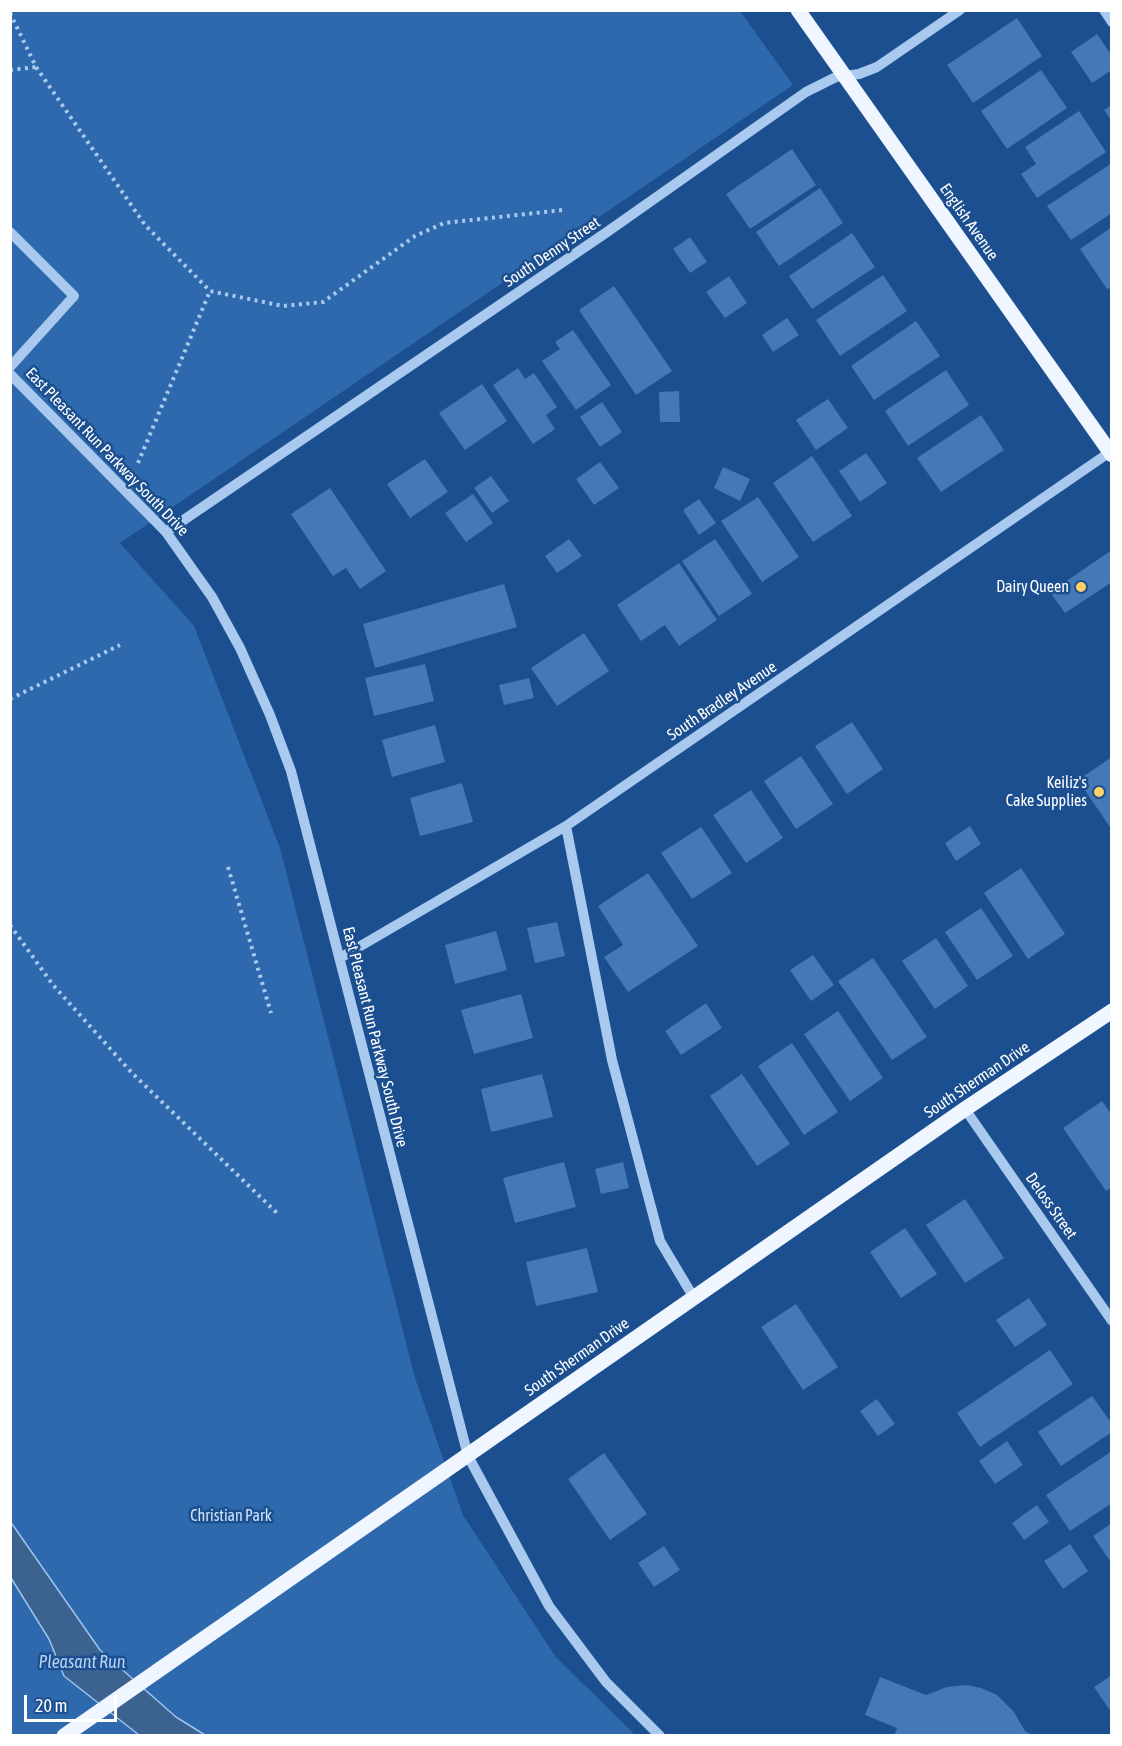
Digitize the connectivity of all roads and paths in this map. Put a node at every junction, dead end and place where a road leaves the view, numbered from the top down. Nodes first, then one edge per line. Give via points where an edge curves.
1 (798, 10) edge
2 (960, 10) edge
3 (1104, 10) edge
4 (10, 13) edge
5 (1112, 22) edge
6 (36, 67) junction
7 (10, 70) edge
8 (844, 75) junction
9 (563, 210) dead end
10 (10, 232) edge
11 (210, 291) junction
12 (10, 367) edge
13 (10, 374) edge
14 (1111, 453) edge
15 (138, 463) dead end
16 (166, 532) junction
17 (120, 645) dead end
18 (10, 699) edge
19 (566, 826) junction
20 (228, 867) dead end
21 (10, 925) edge
22 (340, 958) junction
23 (1112, 1011) edge
24 (270, 1013) dead end
25 (965, 1109) junction
26 (279, 1215) dead end
27 (694, 1298) junction
28 (1112, 1321) edge
29 (468, 1456) junction
30 (64, 1736) edge
31 (660, 1736) edge

1 - 8 main road, English Avenue
2 - 8 street, South Denny Street via 876,67
3 - 5 street
4 - 6 path
6 - 7 path
6 - 11 path via 146,225
8 - 14 main road, English Avenue
8 - 16 street, South Denny Street via 806,92
9 - 11 path via 444,223 415,236 323,302 283,306
10 - 12 street via 74,296
11 - 15 path
13 - 16 street, East Pleasant Run Parkway South Drive
14 - 19 street, South Bradley Avenue
16 - 22 street, East Pleasant Run Parkway South Drive via 212,597 270,716 286,757
17 - 18 path
19 - 22 street, South Bradley Avenue
19 - 27 street via 612,1060 660,1241
20 - 24 path
21 - 26 path via 52,986 132,1073
22 - 29 street, East Pleasant Run Parkway South Drive
23 - 25 main road, South Sherman Drive
25 - 27 main road, South Sherman Drive
25 - 28 street, Deloss Street
27 - 29 main road, South Sherman Drive
29 - 30 main road, South Sherman Drive
29 - 31 street, East Pleasant Run Parkway South Drive via 549,1606 606,1682

